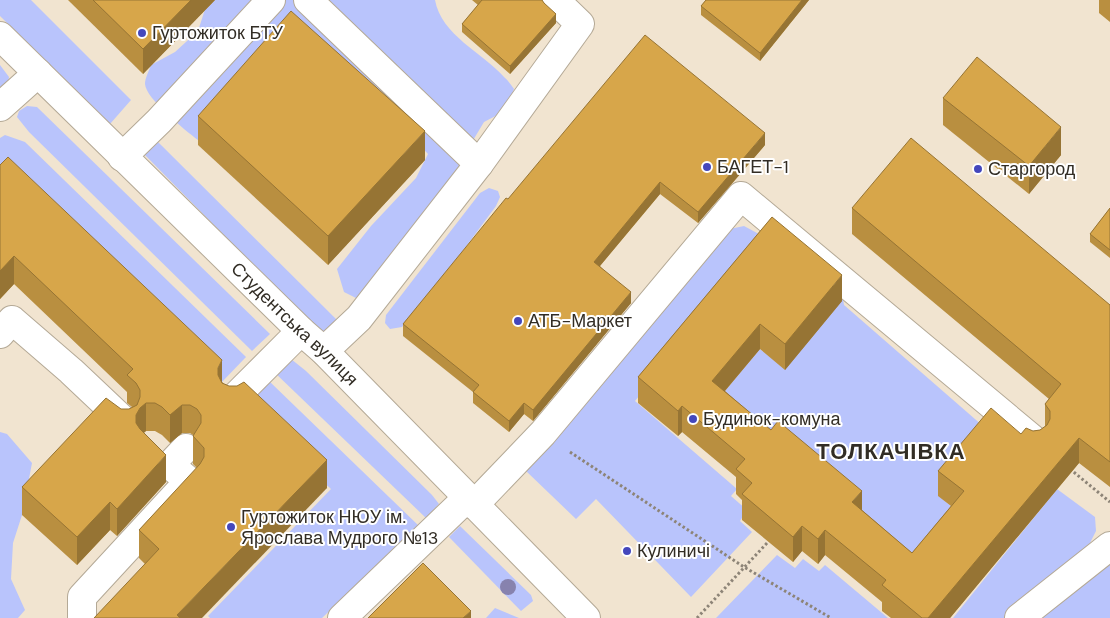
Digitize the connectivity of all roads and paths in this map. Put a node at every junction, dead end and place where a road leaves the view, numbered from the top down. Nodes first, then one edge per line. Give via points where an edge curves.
1 (271, 0) edge
2 (308, 0) edge
3 (555, 0) edge
4 (0, 36) edge
5 (38, 73) junction
6 (0, 107) edge
7 (122, 157) junction
8 (479, 164) junction
9 (301, 331) junction
10 (0, 334) edge
11 (324, 351) junction
12 (233, 399) edge
13 (125, 422) edge
14 (542, 433) junction
15 (1035, 440) joint
16 (151, 446) edge
17 (470, 501) junction
18 (1110, 502) edge
19 (768, 542) edge
20 (1110, 546) edge
21 (744, 567) junction
22 (82, 618) edge
23 (342, 618) edge
24 (586, 618) edge
25 (697, 618) edge
26 (831, 618) edge
27 (1019, 618) edge

1 - 7 street
2 - 8 street
3 - 8 street via 580,24
4 - 5 street, Студентська вулиця
5 - 6 street
5 - 7 street, Студентська вулиця
7 - 9 street, Студентська вулиця
8 - 11 street via 359,318
9 - 11 street, Студентська вулиця
9 - 12 street
10 - 13 street via 12,320
11 - 17 street, Студентська вулиця
14 - 15 street via 741,196
14 - 17 street
14 - 21 path
15 - 18 path
16 - 22 street via 178,456 189,481 82,597
17 - 23 street
17 - 24 street, Студентська вулиця
19 - 21 path
20 - 27 street
21 - 25 path
21 - 26 path

